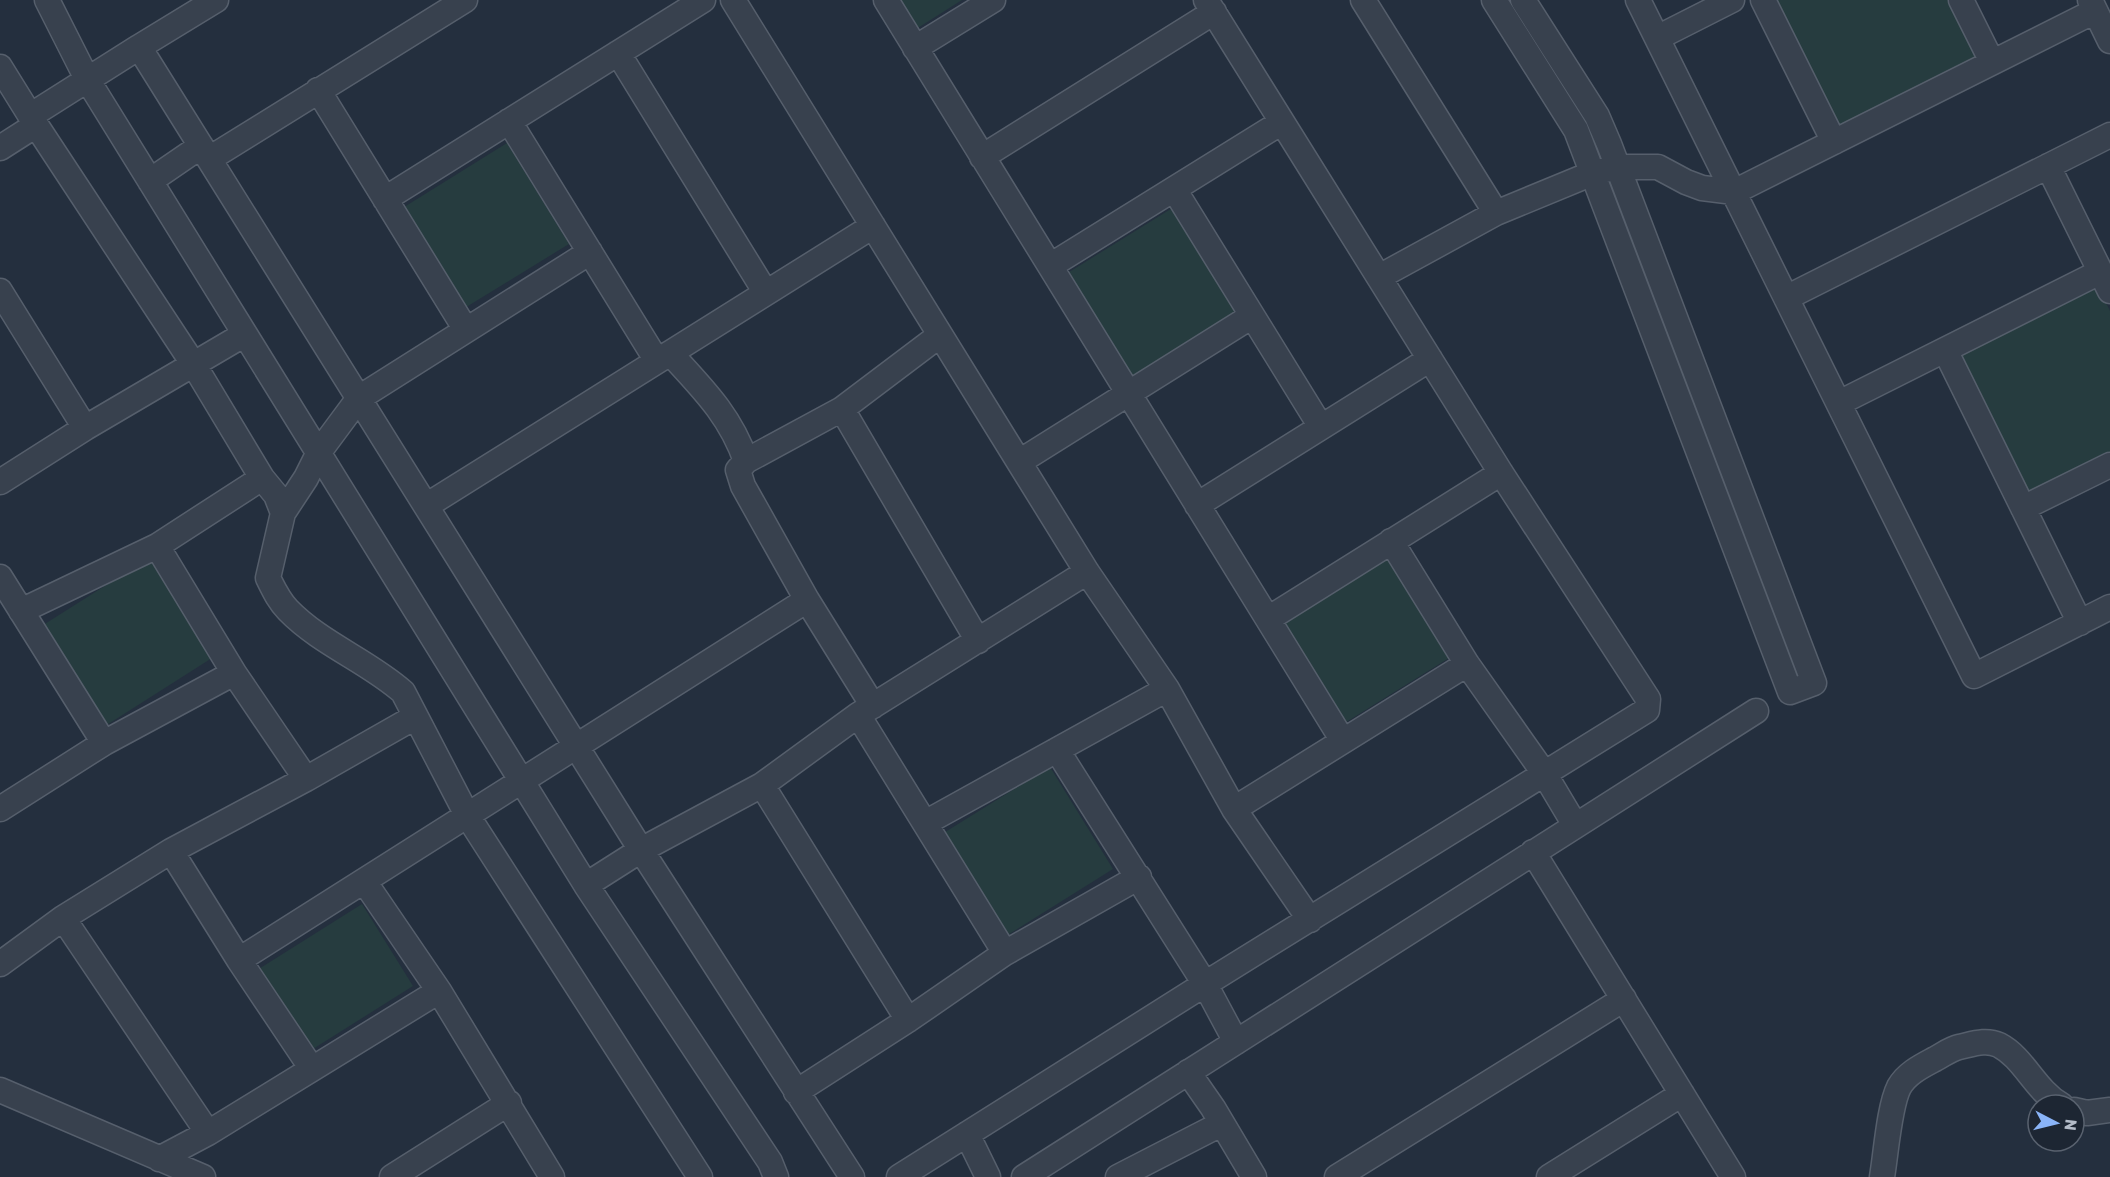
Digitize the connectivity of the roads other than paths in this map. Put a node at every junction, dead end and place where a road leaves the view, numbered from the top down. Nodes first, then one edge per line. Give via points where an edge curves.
1 (47, 0) edge
2 (216, 0) edge
3 (465, 0) edge
4 (703, 0) edge
5 (733, 0) edge
6 (886, 0) edge
7 (993, 0) edge
8 (1363, 0) edge
9 (1494, 0) edge
10 (1523, 0) edge
11 (1638, 0) edge
12 (1732, 0) edge
13 (1763, 0) edge
14 (1961, 0) edge
15 (2092, 5) edge
16 (1210, 6) edge
17 (1657, 38) junction
18 (2110, 41) edge
19 (139, 47) junction
20 (915, 48) junction
21 (618, 53) junction
22 (1992, 62) junction
23 (0, 67) edge
24 (87, 79) junction
25 (318, 90) junction
26 (33, 121) junction
27 (509, 121) junction
28 (1282, 122) junction
29 (2110, 135) edge
30 (1834, 142) junction
31 (0, 148) edge
32 (205, 152) junction
33 (982, 157) junction
34 (2048, 166) junction
35 (1617, 167) junction
36 (1593, 173) junction
37 (150, 181) junction
38 (1174, 189) junction
39 (1734, 192) junction
40 (385, 199) junction
41 (1496, 213) junction
42 (873, 226) junction
43 (590, 252) junction
44 (1050, 266) junction
45 (1379, 276) junction
46 (2105, 282) edge
47 (0, 291) edge
48 (766, 293) junction
49 (1786, 298) junction
50 (1252, 316) junction
51 (8, 321) edge
52 (466, 330) junction
53 (246, 334) junction
54 (940, 335) junction
55 (1945, 350) junction
56 (663, 357) junction
57 (1430, 359) junction
58 (194, 364) junction
59 (1128, 393) junction
60 (359, 398) junction
61 (1839, 403) junction
62 (842, 409) junction
63 (1321, 427) junction
64 (85, 428) junction
65 (319, 453) junction
66 (747, 461) junction
67 (1019, 462) junction
68 (2110, 465) edge
69 (1501, 473) junction
70 (262, 478) junction
71 (0, 482) edge
72 (1197, 505) junction
73 (426, 506) junction
74 (2023, 508) junction
75 (283, 513) junction
76 (1391, 542) junction
77 (157, 546) junction
78 (1087, 572) junction
79 (0, 577) edge
80 (807, 600) junction
81 (2110, 607) edge
82 (21, 611) junction
83 (1268, 619) junction
84 (2080, 623) junction
85 (978, 640) junction
86 (1467, 664) junction
87 (234, 673) junction
88 (1167, 689) junction
89 (866, 711) junction
90 (1756, 711) dead end
91 (415, 717) junction
92 (1343, 741) junction
93 (104, 743) junction
94 (576, 746) junction
95 (1057, 750) junction
96 (1544, 773) junction
97 (306, 779) junction
98 (522, 781) junction
99 (762, 785) junction
100 (0, 809) edge
101 (1234, 809) junction
102 (467, 815) junction
103 (925, 823) junction
104 (1577, 824) junction
105 (641, 850) junction
106 (171, 851) junction
107 (1533, 852) junction
108 (1139, 877) junction
109 (364, 881) junction
110 (586, 885) junction
111 (63, 918) junction
112 (1310, 920) junction
113 (1005, 954) junction
114 (239, 960) junction
115 (0, 964) edge
116 (1204, 984) junction
117 (439, 991) junction
118 (1624, 999) junction
119 (908, 1020) junction
120 (1236, 1042) junction
121 (312, 1069) junction
122 (1188, 1072) junction
123 (0, 1090) edge
124 (796, 1092) junction
125 (2045, 1093) edge
126 (1682, 1094) junction
127 (509, 1103) junction
128 (2110, 1110) edge
129 (2086, 1113) edge
130 (1221, 1124) junction
131 (208, 1132) junction
132 (967, 1134) junction
133 (159, 1159) junction
134 (1365, 1170) edge
135 (1121, 1176) edge
136 (203, 1177) edge
137 (392, 1177) edge
138 (552, 1177) edge
139 (700, 1177) edge
140 (776, 1177) edge
141 (852, 1177) edge
142 (899, 1177) edge
143 (988, 1177) edge
144 (1024, 1177) edge
145 (1254, 1177) edge
146 (1337, 1177) edge
147 (1549, 1177) edge
148 (1733, 1177) edge
149 (1882, 1177) edge

1 - 24 street
2 - 19 street
3 - 25 street
4 - 21 street
5 - 42 street
6 - 20 street
7 - 20 street
8 - 41 street
9 - 36 street via 1576,130
10 - 35 street via 1597,116
11 - 17 street
12 - 17 street
13 - 30 street
14 - 22 street
15 - 18 street
15 - 22 street
16 - 28 street
16 - 33 street
17 - 39 street
19 - 24 street
19 - 32 street
20 - 33 street
21 - 27 street
21 - 48 street
22 - 30 street
23 - 26 street
24 - 26 street
24 - 37 street
25 - 32 street
25 - 40 street
26 - 31 street
26 - 58 street
27 - 40 street
27 - 43 street
28 - 38 street
28 - 45 street
29 - 34 street
30 - 39 street
32 - 37 street
32 - 60 street
33 - 44 street
34 - 46 street
34 - 49 street
35 - 36 street
35 - 36 street via 1814,683 1791,692
35 - 39 street via 1658,167 1702,188
36 - 41 street
37 - 53 street
38 - 44 street
38 - 50 street
39 - 49 street
40 - 52 street
41 - 45 street
42 - 48 street
42 - 54 street
43 - 52 street
43 - 56 street
44 - 59 street
45 - 57 street
46 - 55 street
47 - 51 street
48 - 56 street
49 - 61 street
50 - 59 street
50 - 63 street
51 - 64 street
52 - 60 street
53 - 58 street
53 - 65 street
54 - 62 street
54 - 67 street
55 - 61 street
55 - 74 street
56 - 66 street via 718,406
56 - 73 street
57 - 63 street
57 - 69 street
58 - 64 street
58 - 70 street
59 - 67 street
59 - 72 street
60 - 65 street
60 - 73 street
61 - 84 street via 1974,676
62 - 66 street
62 - 85 street
63 - 72 street
64 - 71 street
65 - 75 street
65 - 98 street
66 - 80 street via 738,470 743,486
67 - 78 street
68 - 74 street
69 - 76 street
69 - 96 street via 1648,699 1644,713
70 - 75 street via 276,495
70 - 77 street
72 - 83 street
73 - 94 street
74 - 84 street
75 - 91 street via 268,578 278,598 317,633 387,678 403,692
76 - 83 street
76 - 86 street
77 - 82 street
77 - 87 street
78 - 85 street
78 - 88 street
79 - 82 street
80 - 89 street
80 - 94 street
81 - 84 street
82 - 93 street
83 - 92 street
85 - 89 street
86 - 92 street
86 - 96 street
87 - 93 street
87 - 97 street
88 - 95 street
88 - 101 street
89 - 99 street
89 - 103 street
90 - 104 street
91 - 97 street
91 - 102 street
92 - 101 street
93 - 100 street
94 - 98 street
94 - 105 street
95 - 103 street
95 - 108 street
96 - 104 street
96 - 112 street
97 - 106 street
98 - 102 street
98 - 110 street
99 - 105 street
99 - 119 street
101 - 112 street
102 - 109 street
102 - 139 street
103 - 113 street
104 - 107 street
105 - 110 street
105 - 124 street
106 - 111 street
106 - 114 street
107 - 118 street
107 - 120 street
108 - 113 street
108 - 116 street
109 - 114 street
109 - 117 street
110 - 140 street via 770,1162
111 - 115 street
111 - 131 street
112 - 116 street
113 - 119 street
114 - 121 street
116 - 120 street
116 - 132 street
117 - 121 street
117 - 127 street
118 - 126 street
118 - 134 street
119 - 124 street
120 - 122 street
121 - 131 street
122 - 130 street
122 - 144 street
123 - 133 street
124 - 141 street
125 - 149 street via 2014,1056 1998,1044 1982,1041 1954,1048 1914,1070 1900,1086 1894,1100
126 - 147 street
126 - 148 street
127 - 137 street
127 - 138 street
128 - 129 street
130 - 135 street
130 - 145 street
131 - 133 street
132 - 142 street
132 - 143 street
133 - 136 street
134 - 146 street

